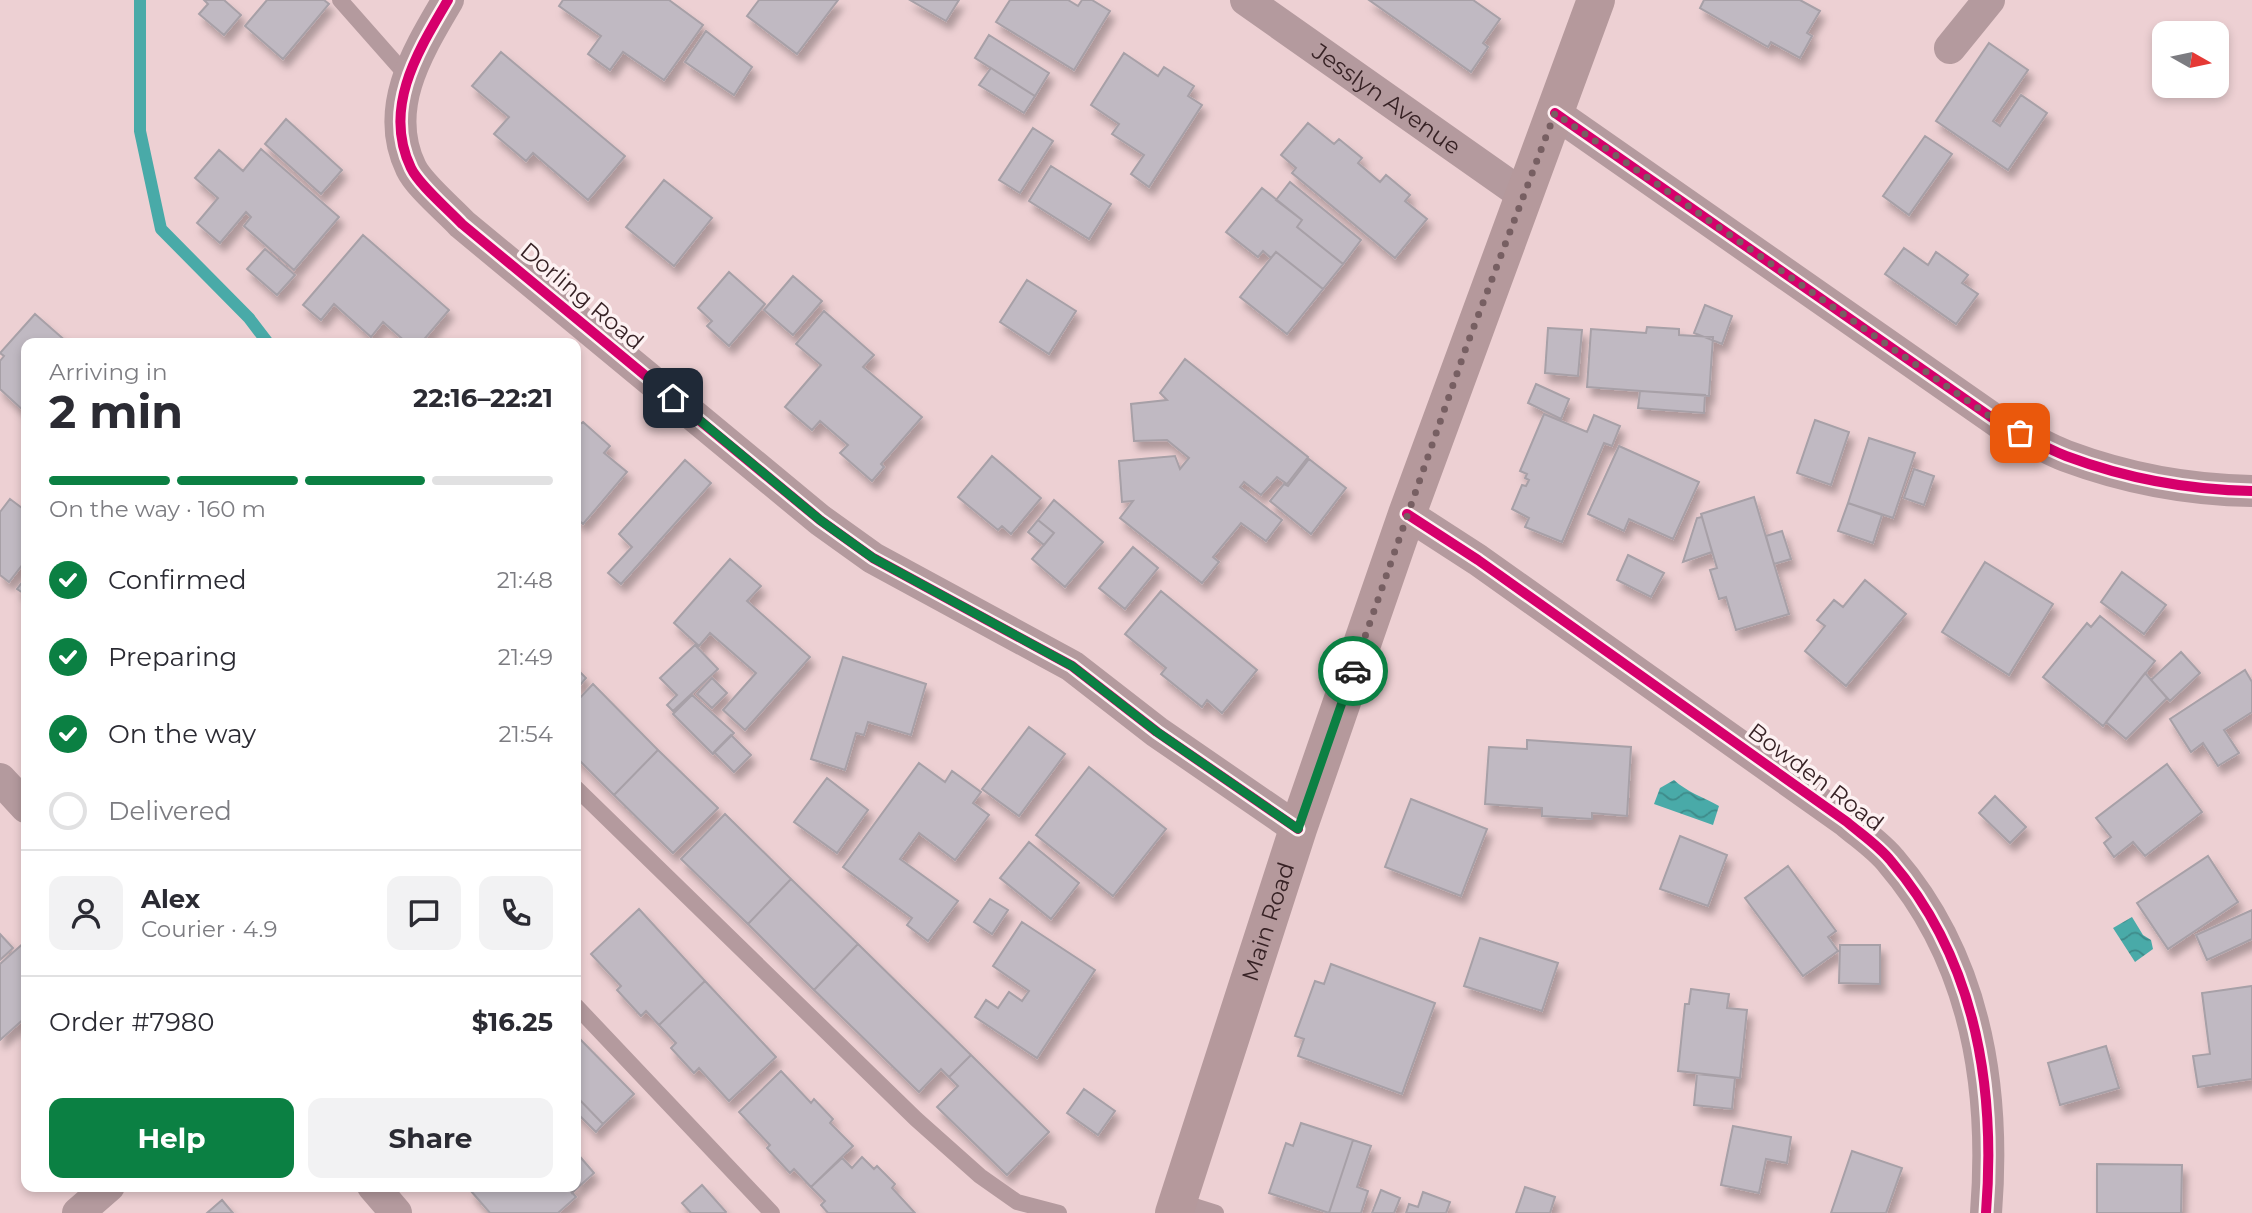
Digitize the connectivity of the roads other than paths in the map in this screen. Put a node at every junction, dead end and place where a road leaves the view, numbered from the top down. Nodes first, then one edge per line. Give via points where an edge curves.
1 (340, 0) edge
2 (448, 0) edge
3 (1246, 0) edge
4 (1596, 0) edge
5 (1989, 0) edge
6 (1950, 48) dead end
7 (408, 77) junction
8 (1555, 113) junction
9 (1526, 197) junction
10 (2252, 491) edge
11 (1407, 514) junction
12 (0, 779) edge
13 (581, 793) edge
14 (21, 802) edge
15 (1298, 829) junction
16 (581, 1011) edge
17 (102, 1192) edge
18 (378, 1192) edge
19 (1176, 1207) edge
20 (78, 1213) edge
21 (396, 1213) edge
22 (772, 1213) edge
23 (1059, 1213) edge
24 (1216, 1213) edge
25 (1986, 1213) edge

1 - 7 lane
2 - 7 street
3 - 9 street, Jesslyn Avenue
4 - 8 main road, Main Road
5 - 6 street
7 - 15 street, Dorling Road via 398,118 411,169 462,224 820,520 873,558 1072,666 1157,732
8 - 9 main road, Main Road
8 - 10 street via 1998,422 2064,455 2106,468 2156,481
9 - 11 main road, Main Road
11 - 15 main road, Main Road
11 - 25 street, Bowden Road via 1478,559 1835,814 1889,858 1945,941 1983,1058 1989,1174
12 - 14 street
13 - 23 lane via 980,1176 1017,1202
15 - 19 main road, Main Road
16 - 22 lane
17 - 20 street
18 - 21 street
19 - 24 lane

